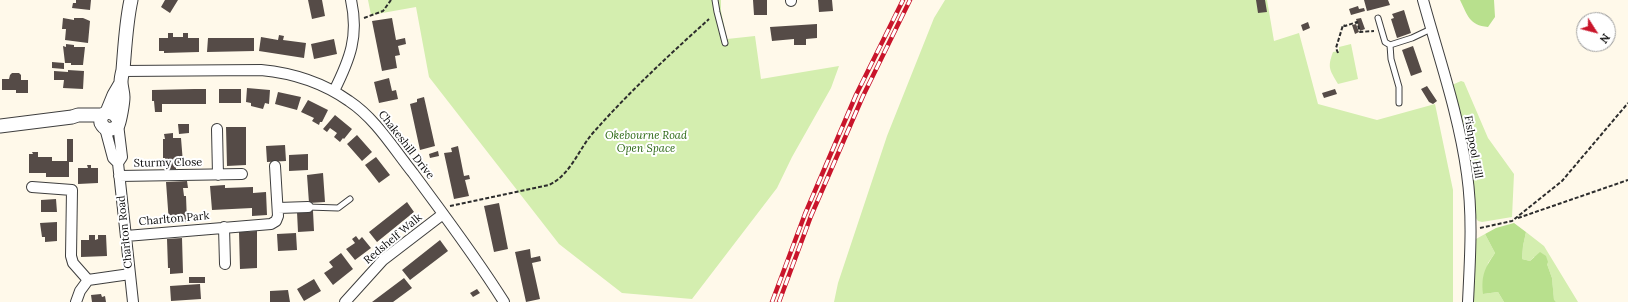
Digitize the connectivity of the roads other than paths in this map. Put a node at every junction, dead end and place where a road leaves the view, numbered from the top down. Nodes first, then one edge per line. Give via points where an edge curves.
1 (131, 0) edge
2 (351, 0) edge
3 (715, 0) edge
4 (1423, 0) edge
5 (1378, 18) dead end
6 (1431, 29) junction
7 (726, 43) dead end
8 (1390, 45) junction
9 (122, 77) junction
10 (334, 91) junction
11 (1399, 103) dead end
12 (109, 120) junction
13 (0, 126) edge
14 (217, 128) dead end
15 (275, 166) dead end
16 (218, 174) junction
17 (242, 174) dead end
18 (119, 176) junction
19 (32, 187) dead end
20 (350, 199) dead end
21 (308, 207) joint
22 (278, 208) junction
23 (441, 211) junction
24 (224, 227) junction
25 (126, 236) junction
26 (225, 264) dead end
27 (130, 274) junction
28 (88, 280) junction
29 (76, 302) edge
30 (133, 302) edge
31 (345, 302) edge
32 (504, 302) edge
33 (1468, 302) edge

1 - 9 street, Charlton Road via 127,16
2 - 10 street via 355,20 354,36 349,60
3 - 7 lane
4 - 6 street, Fishpool Hill
5 - 8 lane via 1385,42
6 - 8 lane
6 - 33 street, Fishpool Hill via 1456,115 1467,174 1472,230
8 - 11 lane via 1391,59 1400,87
9 - 10 street, Chakeshill Drive via 262,70 313,81
9 - 12 street, Charlton Road via 123,97
10 - 23 street, Chakeshill Drive via 366,114 379,128
12 - 13 street via 78,115
12 - 18 street, Charlton Road via 122,157 118,163
14 - 16 street, Sturmy Close
15 - 22 street, Charlton Park
16 - 17 street, Sturmy Close
16 - 18 street, Sturmy Close
18 - 25 street, Charlton Road
19 - 28 street via 72,190 71,256 73,263
20 - 21 lane via 338,208
21 - 22 street
22 - 24 street, Charlton Park via 276,221 271,224
23 - 31 street, Redshelf Walk via 383,260
23 - 32 street, Chakeshill Drive
24 - 25 street, Charlton Park
24 - 26 street, Charlton Park
25 - 27 street, Charlton Road
27 - 28 street
27 - 30 street, Charlton Road
28 - 29 street

